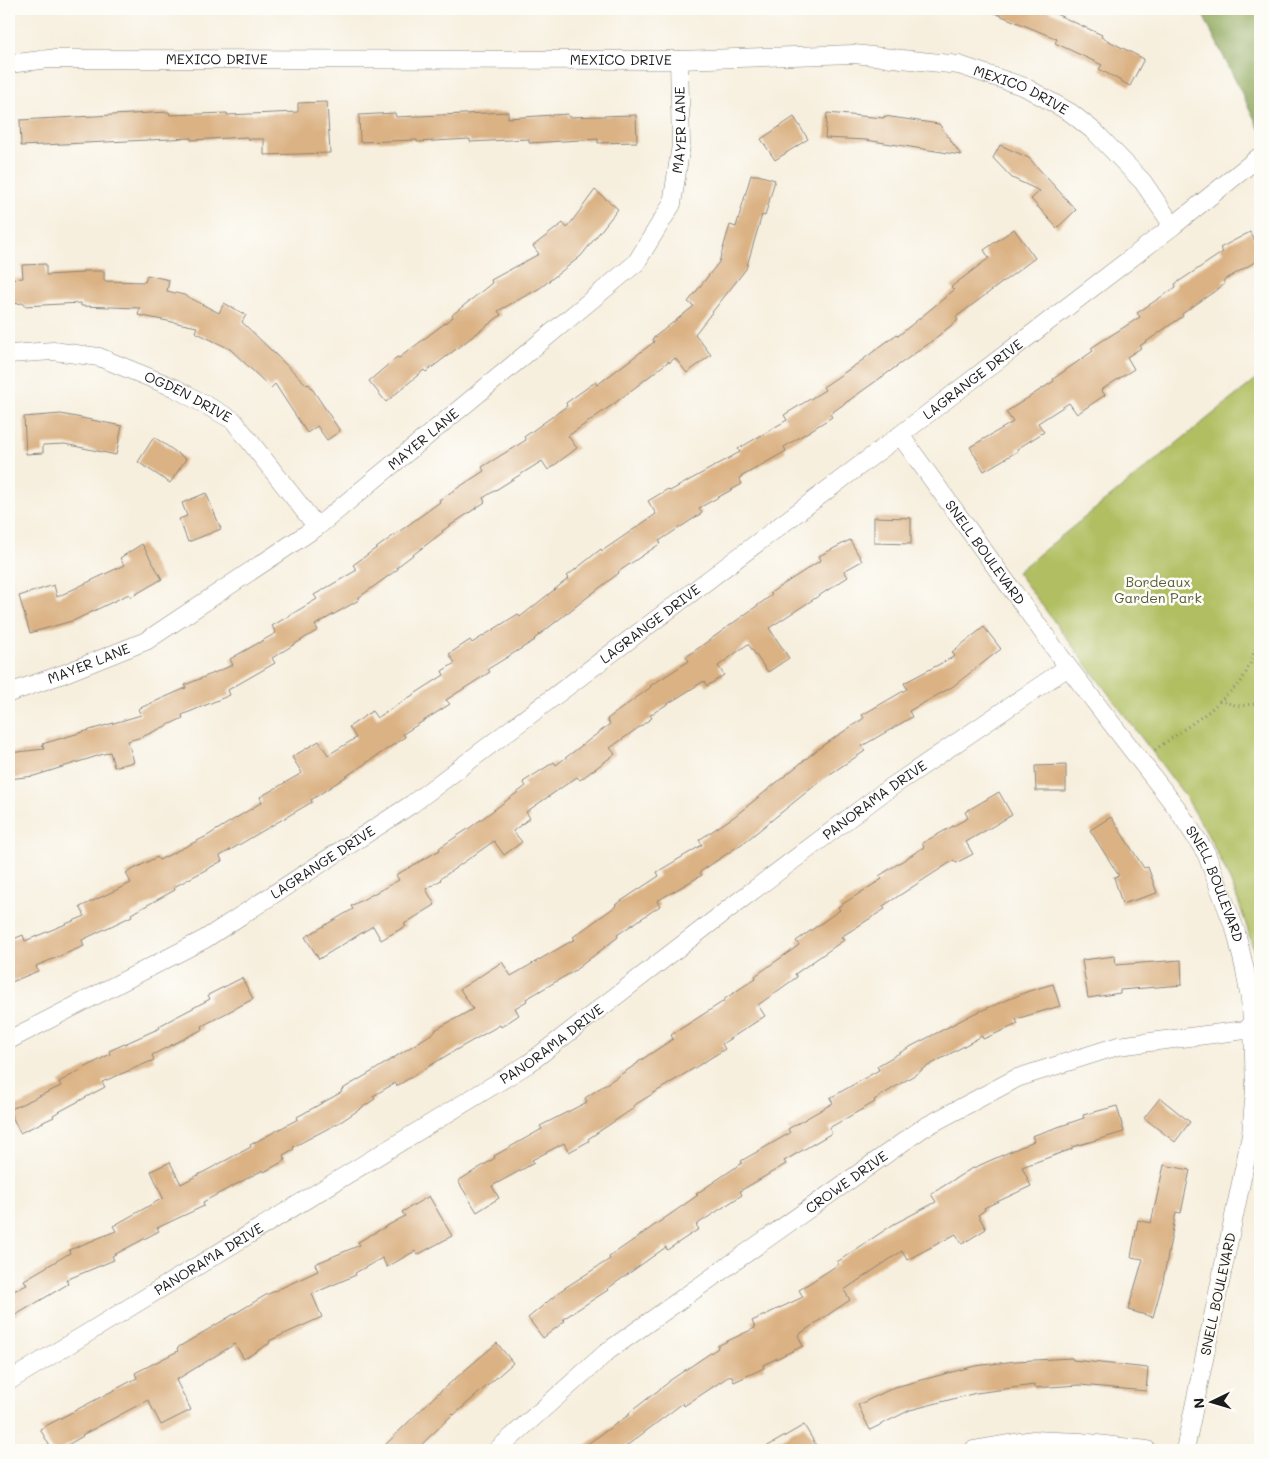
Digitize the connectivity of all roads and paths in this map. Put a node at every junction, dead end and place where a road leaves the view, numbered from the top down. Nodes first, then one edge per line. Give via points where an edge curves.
1 (679, 60) junction
2 (9, 64) edge
3 (1260, 157) edge
4 (1173, 226) junction
5 (9, 354) edge
6 (900, 435) junction
7 (317, 527) junction
8 (1260, 636) edge
9 (1068, 667) junction
10 (9, 693) edge
11 (1219, 701) junction
12 (1259, 703) edge
13 (1260, 752) edge
14 (1140, 761) junction
15 (1253, 1028) junction
16 (9, 1040) edge
17 (9, 1381) edge
18 (497, 1450) edge
19 (973, 1450) edge
20 (1147, 1450) edge
21 (1185, 1450) edge

1 - 2 street, MEXICO DRIVE via 59,59
1 - 4 street, MEXICO DRIVE via 854,54 959,65 1025,88 1071,113 1143,182
1 - 7 street, MAYER LANE via 681,145 672,204 636,263
3 - 4 street, LAGRANGE DRIVE
4 - 6 street, LAGRANGE DRIVE
5 - 7 street, OGDEN DRIVE via 53,351 99,357 175,388 233,420
6 - 9 street, SNELL BOULEVARD
6 - 16 street, LAGRANGE DRIVE via 412,804 205,939
7 - 10 street, MAYER LANE via 146,641
8 - 11 path via 1246,674
9 - 14 street, SNELL BOULEVARD
9 - 17 street, PANORAMA DRIVE via 881,794 528,1064
11 - 12 path via 1240,706
11 - 14 path
12 - 13 path via 1257,741
14 - 15 street, SNELL BOULEVARD via 1206,853 1236,932
15 - 18 street, CROWE DRIVE via 1118,1046 1017,1078 923,1128 608,1351
15 - 21 street, SNELL BOULEVARD via 1255,1090 1251,1135
19 - 20 street via 1032,1440

